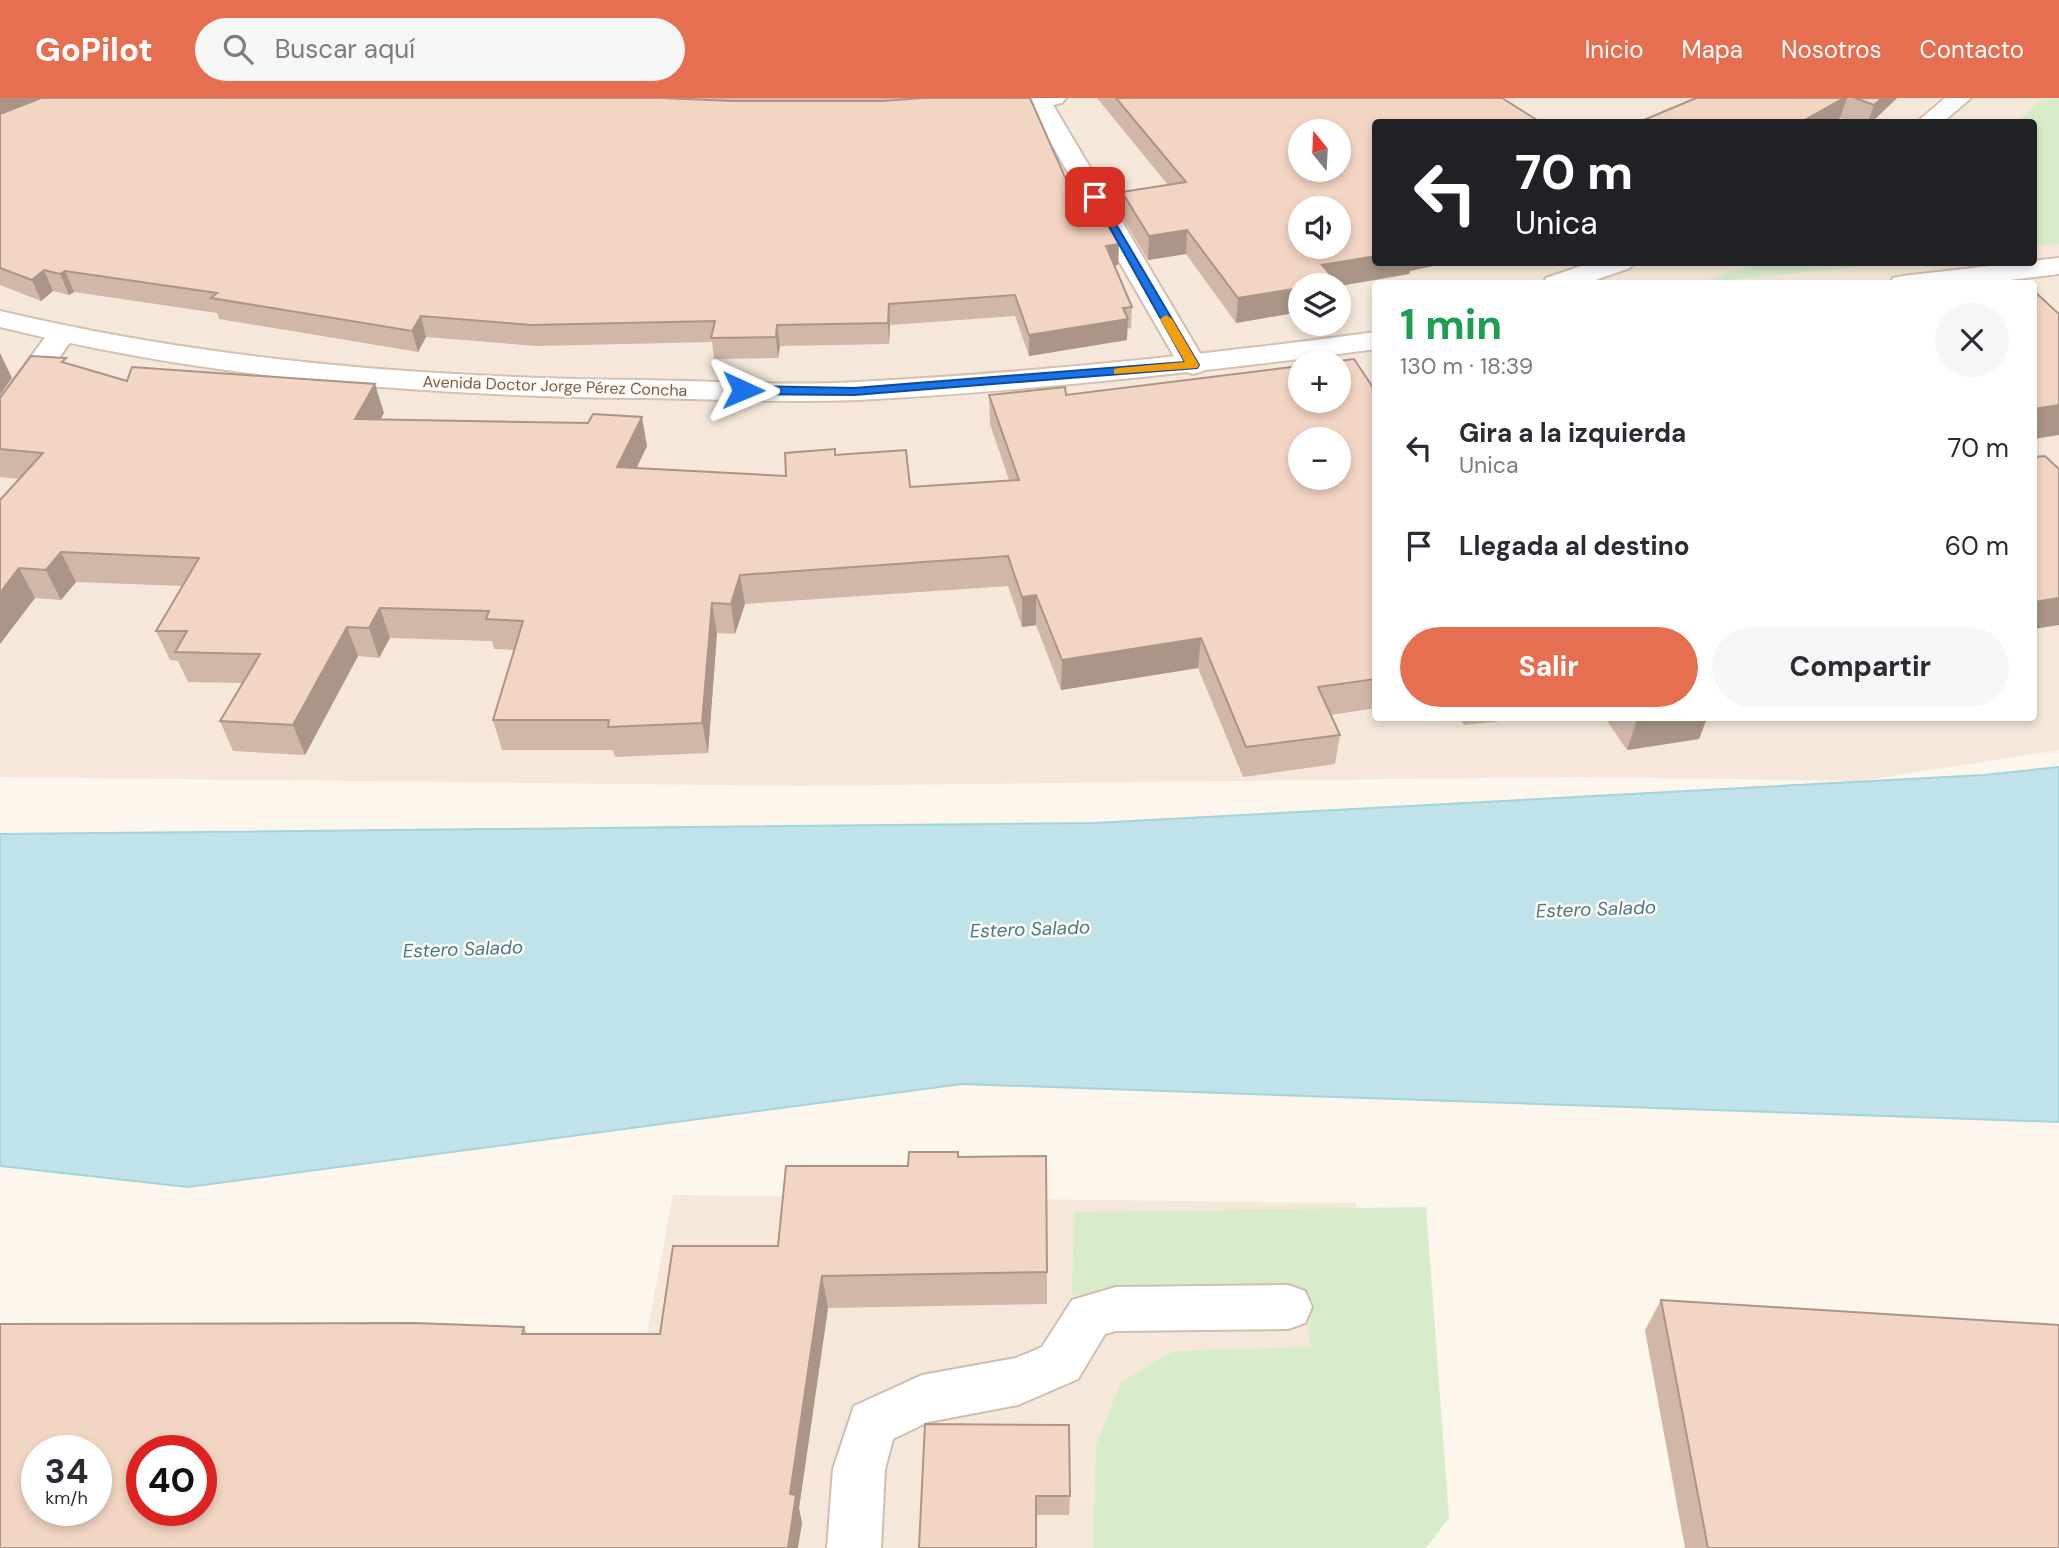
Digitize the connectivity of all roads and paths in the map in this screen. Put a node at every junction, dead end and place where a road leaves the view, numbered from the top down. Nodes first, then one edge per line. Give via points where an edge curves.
1 (1959, 98) edge
2 (1046, 99) edge
3 (951, 106) edge
4 (1932, 119) edge
5 (2059, 266) edge
6 (1633, 268) edge
7 (1987, 279) edge
8 (1575, 280) edge
9 (0, 318) edge
10 (62, 334) junction
11 (1372, 334) edge
12 (1372, 341) edge
13 (1323, 346) junction
14 (1193, 365) junction
15 (0, 421) edge
16 (1289, 1307) dead end
17 (854, 1548) edge

1 - 4 street
2 - 3 street
2 - 14 street
5 - 7 street
6 - 8 street
9 - 10 street, Avenida Doctor Jorge Pérez Concha
10 - 14 street, Avenida Doctor Jorge Pérez Concha via 214,361 393,381 522,388 854,391
10 - 15 street
11 - 13 street, Avenida Doctor Jorge Pérez Concha
12 - 13 street, Avenida Doctor Jorge Pérez Concha
13 - 14 street, Avenida Doctor Jorge Pérez Concha
16 - 17 street via 1116,1309 1089,1316 1059,1363 1018,1381 922,1398 873,1423 859,1469

